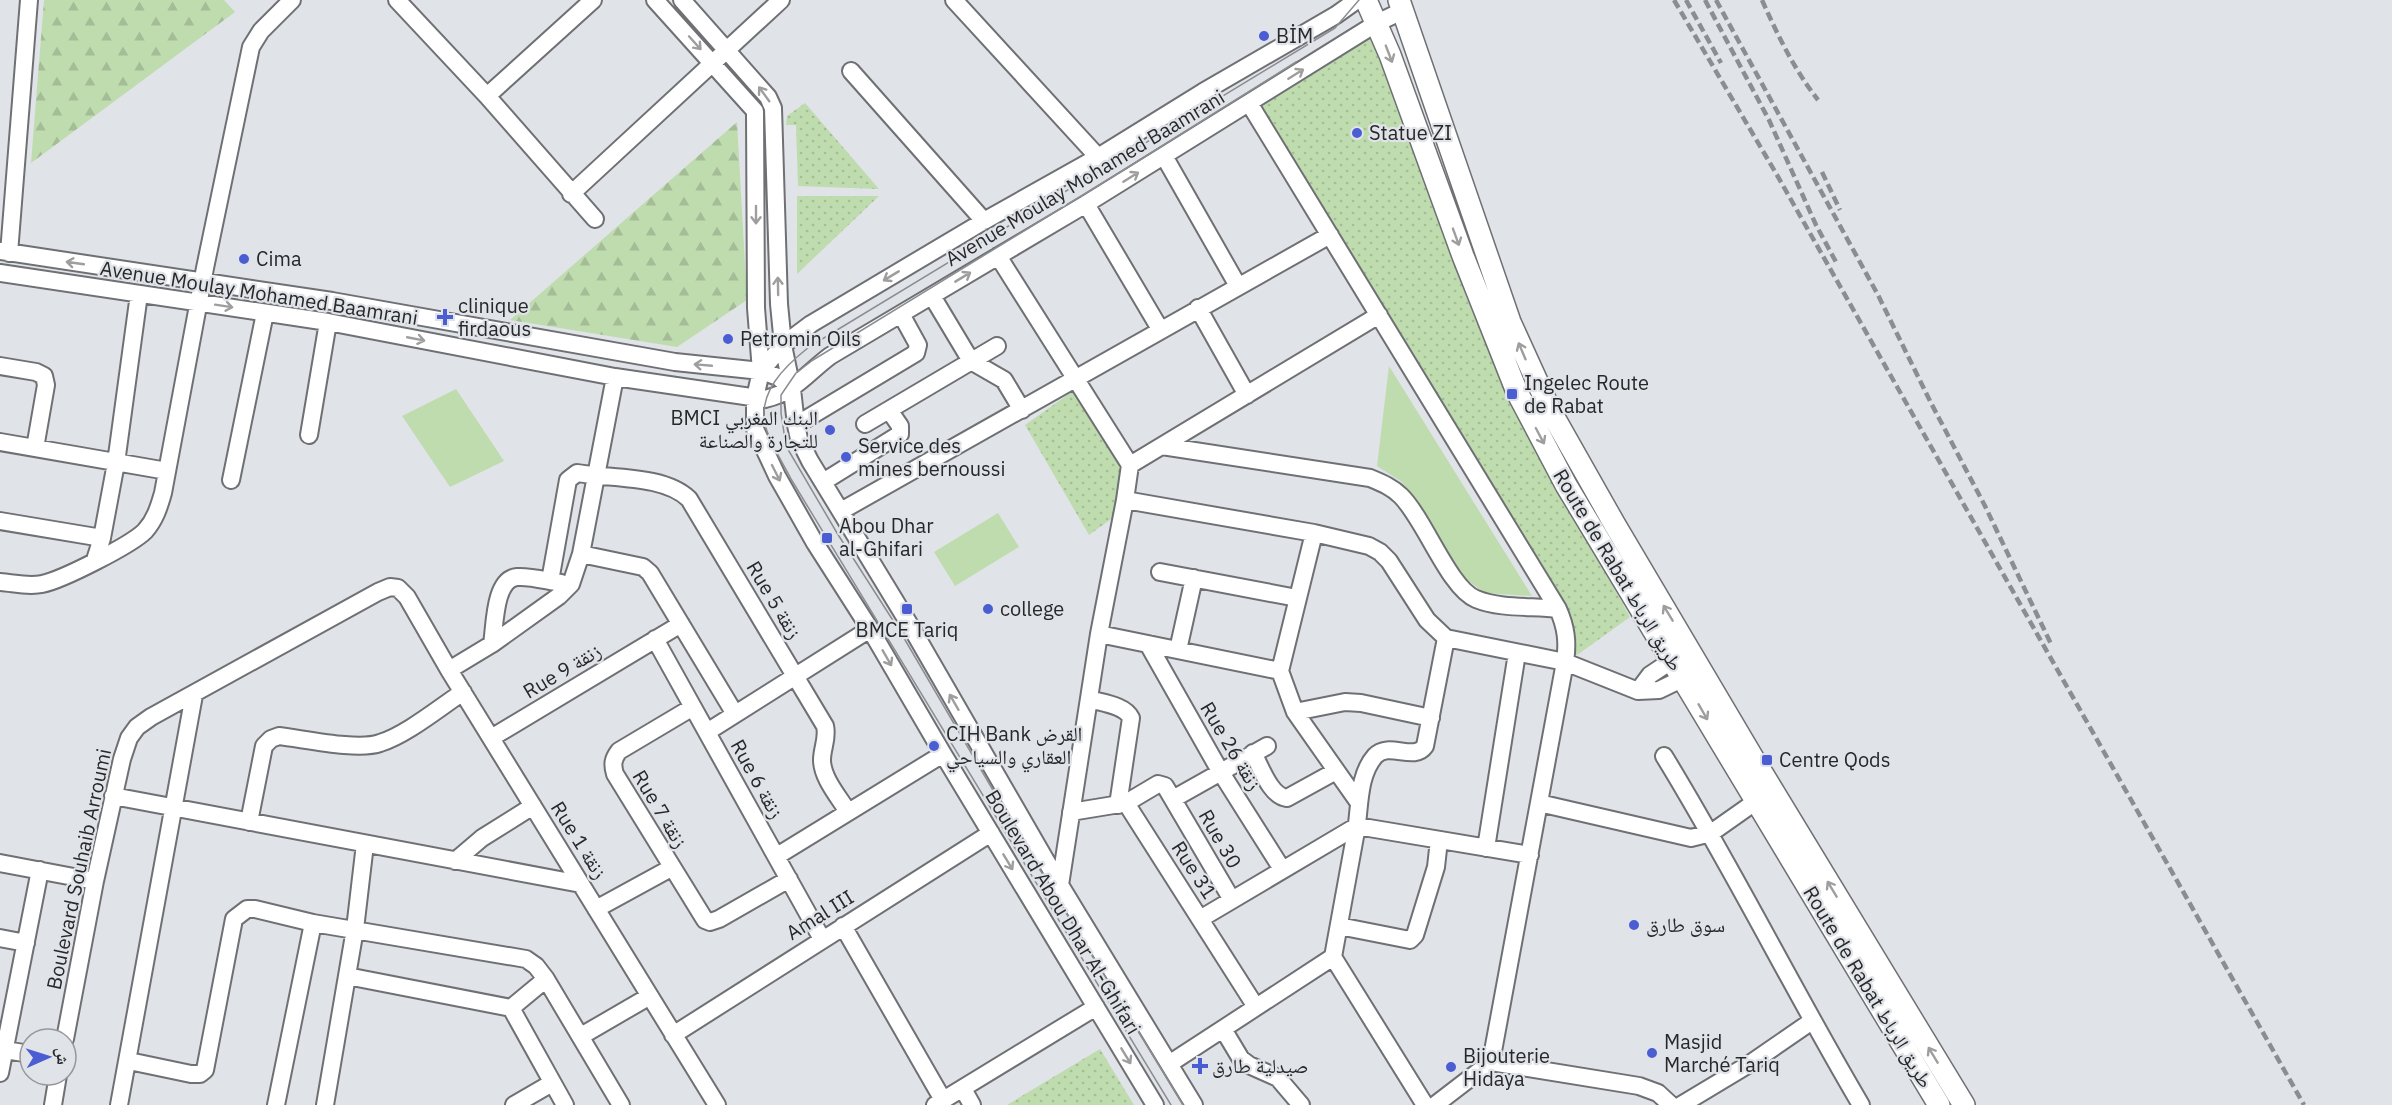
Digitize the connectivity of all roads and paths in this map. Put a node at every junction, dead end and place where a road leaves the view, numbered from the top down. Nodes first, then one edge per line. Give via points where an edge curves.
1 (29, 0) edge
2 (292, 0) edge
3 (593, 0) edge
4 (656, 0) edge
5 (682, 0) edge
6 (781, 0) edge
7 (954, 0) edge
8 (1357, 0) edge
9 (1366, 0) edge
10 (401, 2) edge
11 (1401, 5) edge
12 (1377, 23) junction
13 (727, 50) junction
14 (712, 63) junction
15 (851, 71) dead end
16 (487, 96) junction
17 (1249, 103) junction
18 (1164, 156) junction
19 (1098, 157) junction
20 (571, 194) junction
21 (1086, 204) junction
22 (595, 219) dead end
23 (984, 221) junction
24 (1330, 235) junction
25 (5, 252) edge
26 (998, 256) junction
27 (0, 273) edge
28 (202, 281) junction
29 (1238, 286) junction
30 (139, 294) junction
31 (932, 296) junction
32 (198, 302) junction
33 (1198, 308) junction
34 (265, 313) junction
35 (901, 314) junction
36 (1379, 315) junction
37 (328, 322) junction
38 (1160, 329) junction
39 (783, 345) junction
40 (997, 346) dead end
41 (971, 361) junction
42 (0, 366) edge
43 (761, 371) junction
44 (615, 377) junction
45 (1074, 380) junction
46 (792, 389) junction
47 (1247, 394) junction
48 (755, 398) junction
49 (890, 410) junction
50 (1023, 410) junction
51 (865, 424) dead end
52 (796, 425) junction
53 (309, 435) dead end
54 (0, 442) edge
55 (1162, 446) junction
56 (35, 448) junction
57 (116, 463) junction
58 (1130, 465) junction
59 (167, 471) junction
60 (596, 476) junction
61 (231, 480) dead end
62 (823, 482) junction
63 (1125, 500) junction
64 (841, 511) junction
65 (0, 521) edge
66 (1314, 534) junction
67 (102, 538) junction
68 (581, 554) junction
69 (95, 561) junction
70 (1160, 572) dead end
71 (1194, 578) junction
72 (550, 581) junction
73 (0, 582) edge
74 (570, 584) junction
75 (407, 597) joint
76 (1297, 598) junction
77 (1558, 609) junction
78 (681, 624) junction
79 (870, 629) junction
80 (1099, 634) junction
81 (1446, 638) junction
82 (655, 639) junction
83 (492, 644) junction
84 (1148, 644) junction
85 (1178, 650) junction
86 (1517, 653) junction
87 (1681, 654) junction
88 (1565, 662) junction
89 (449, 670) junction
90 (1280, 671) junction
91 (1692, 674) junction
92 (795, 676) junction
93 (1638, 691) junction
94 (463, 692) junction
95 (194, 694) junction
96 (1089, 699) junction
97 (693, 707) junction
98 (1295, 712) junction
99 (735, 714) junction
100 (1431, 718) junction
101 (707, 732) junction
102 (491, 738) junction
103 (943, 754) junction
104 (1664, 756) dead end
105 (1220, 771) junction
106 (1336, 771) junction
107 (114, 796) junction
108 (1764, 796) junction
109 (1173, 799) junction
110 (1359, 803) junction
111 (1539, 803) junction
112 (1122, 804) junction
113 (533, 806) junction
114 (174, 807) junction
115 (848, 812) junction
116 (1071, 812) junction
117 (249, 822) junction
118 (1357, 826) junction
119 (991, 833) junction
120 (1711, 833) junction
121 (1439, 840) junction
122 (365, 844) junction
123 (1486, 848) junction
124 (1530, 855) junction
125 (777, 856) junction
126 (455, 861) junction
127 (0, 862) edge
128 (671, 868) junction
129 (1282, 869) junction
130 (40, 870) junction
131 (789, 879) junction
132 (95, 881) junction
133 (581, 884) junction
134 (1060, 885) junction
135 (1232, 900) junction
136 (596, 909) junction
137 (1200, 919) junction
138 (313, 923) junction
139 (843, 926) junction
140 (1338, 926) junction
141 (355, 929) junction
142 (0, 938) edge
143 (822, 939) junction
144 (26, 943) junction
145 (1333, 957) junction
146 (347, 976) junction
147 (546, 979) junction
148 (650, 996) junction
149 (1096, 1007) junction
150 (1256, 1007) junction
151 (511, 1008) junction
152 (1812, 1021) junction
153 (66, 1027) edge
154 (1222, 1029) junction
155 (673, 1035) junction
156 (581, 1036) junction
157 (5, 1050) junction
158 (18, 1052) edge
159 (129, 1061) junction
160 (1491, 1062) junction
161 (1169, 1064) junction
162 (0, 1073) edge
163 (552, 1083) junction
164 (56, 1087) edge
165 (963, 1089) junction
166 (939, 1103) edge
167 (52, 1105) edge
168 (119, 1105) edge
169 (276, 1105) edge
170 (325, 1105) edge
171 (514, 1105) edge
172 (565, 1105) edge
173 (621, 1105) edge
174 (717, 1105) edge
175 (972, 1105) edge
176 (1155, 1105) edge
177 (1194, 1105) edge
178 (1301, 1105) edge
179 (1425, 1105) edge
180 (1435, 1105) edge
181 (1671, 1105) edge
182 (1681, 1105) edge
183 (1861, 1105) edge
184 (1940, 1105) edge
185 (1964, 1105) edge

1 - 25 street
2 - 28 street via 250,47
3 - 16 street
4 -> 14 street, Boulevard Abou Dhar Al-Ghifari
5 - 13 street, Boulevard Abou Dhar Al-Ghifari
6 - 13 street
7 - 19 street
8 - 19 street, Avenue Moulay Mohamed Baamrani
9 - 12 main road, Route de Rabat طريق الرباط
10 - 16 street
11 - 12 street, Avenue Moulay Mohamed Baamrani
87 -> 11 main road, Route de Rabat طريق الرباط via 1533,375 1510,322
17 -> 12 street, Avenue Moulay Mohamed Baamrani
12 -> 87 main road, Route de Rabat طريق الرباط via 1517,392 1566,484
13 - 14 street
39 -> 13 street, Boulevard Abou Dhar Al-Ghifari via 773,108
14 - 20 street
14 -> 43 street, Boulevard Abou Dhar Al-Ghifari via 754,111 756,308
15 - 23 street
16 - 20 street
17 - 18 street, Avenue Moulay Mohamed Baamrani
17 - 24 street
21 -> 18 street, Avenue Moulay Mohamed Baamrani
18 - 29 street
19 - 23 street, Avenue Moulay Mohamed Baamrani
20 - 22 street
21 - 26 street, Avenue Moulay Mohamed Baamrani
21 - 38 street
23 -> 39 street, Avenue Moulay Mohamed Baamrani
24 - 29 street
24 - 36 street
28 -> 25 street, Avenue Moulay Mohamed Baamrani
31 -> 26 street, Avenue Moulay Mohamed Baamrani
26 - 45 street
27 - 30 street, Avenue Moulay Mohamed Baamrani
28 - 32 street
43 -> 28 street, Avenue Moulay Mohamed Baamrani via 675,362
29 - 33 street
30 - 32 street, Avenue Moulay Mohamed Baamrani
30 - 57 street
31 - 35 street, Avenue Moulay Mohamed Baamrani
31 - 41 street
32 -> 34 street, Avenue Moulay Mohamed Baamrani
32 - 59 street
33 - 38 street
33 - 47 street
34 - 37 street, Avenue Moulay Mohamed Baamrani
34 - 61 street
35 - 46 street, Avenue Moulay Mohamed Baamrani via 830,356
35 - 52 street via 918,345 916,353
36 - 47 street
36 - 77 street
37 -> 44 street, Avenue Moulay Mohamed Baamrani
37 - 53 street
38 - 45 street
39 - 43 street, Avenue Moulay Mohamed Baamrani
39 - 46 street, Boulevard Abou Dhar Al-Ghifari
40 - 41 street
41 - 49 street
41 - 50 street via 1004,380
42 - 56 street via 44,376 46,385
43 - 46 street, Avenue Moulay Mohamed Baamrani via 778,377
43 - 48 street, Boulevard Abou Dhar Al-Ghifari
44 - 48 street, Avenue Moulay Mohamed Baamrani
44 - 60 street
45 - 50 street
45 - 58 street
46 - 48 street, Avenue Moulay Mohamed Baamrani via 765,399
46 - 52 street, Boulevard Abou Dhar Al-Ghifari
47 - 55 street
48 -> 79 street, Boulevard Abou Dhar Al-Ghifari via 755,429 777,476
49 - 51 street
49 - 62 street via 900,426 900,434
50 - 64 street
52 - 62 street, Boulevard Abou Dhar Al-Ghifari via 803,447
54 - 56 street
55 - 58 street
55 - 77 street via 1370,478 1390,486 1415,513 1466,592 1493,603
56 - 57 street
57 - 59 street
57 - 67 street
58 - 63 street
59 - 69 street via 159,507 147,529
60 - 68 street
60 - 72 street, Rue 5 زنقة via 577,473 568,480
60 - 92 street, Rue 5 زنقة via 664,483 689,499
62 - 64 street, Boulevard Abou Dhar Al-Ghifari
63 - 66 street
63 - 80 street
134 -> 64 street, Boulevard Abou Dhar Al-Ghifari
65 - 67 street
66 - 76 street
66 - 81 street via 1380,552 1427,620
67 - 69 street
68 - 74 street
68 - 78 street via 643,567
69 - 73 street via 42,584
70 - 71 street
71 - 76 street
71 - 85 street
72 - 74 street
72 - 83 street via 517,577 506,581 501,589
74 - 83 street
75 - 89 street, Rue 1 زنقة
75 - 95 street, Boulevard Souhaib Arroumi via 398,588 378,592
76 - 90 street
77 - 88 street via 1567,634
78 - 82 street, Rue 9 زنقة
78 - 99 street
79 - 92 street
79 -> 103 street, Boulevard Abou Dhar Al-Ghifari
80 - 84 street
80 - 96 street
81 - 86 street
81 - 100 street
82 - 97 street, Rue 6 زنقة
82 - 102 street, Rue 9 زنقة
83 - 89 street
84 - 85 street
84 - 105 street, Rue 26 زنقة
85 - 90 street
86 - 88 street
86 - 123 street
87 - 91 main road, Route de Rabat طريق الرباط
87 - 93 street via 1650,675
88 - 93 street
88 - 111 street
89 - 94 street, Rue 1 زنقة
90 - 98 street
91 - 93 street via 1659,690
91 - 108 main road, Route de Rabat طريق الرباط
92 - 99 street
92 - 115 street, Rue 5 زنقة via 825,726 822,763
94 - 102 street, Rue 1 زنقة
94 - 117 street via 379,744 362,746 279,736 271,739 264,747
95 - 107 street, Boulevard Souhaib Arroumi via 151,717 129,738
95 - 114 street
96 - 112 street via 1122,709 1131,718
96 - 116 street
97 - 101 street, Rue 6 زنقة
97 - 128 street, Rue 7 زنقة via 619,751 614,758 615,774
98 - 100 street via 1345,702
98 - 106 street
99 - 101 street
100 - 110 street via 1422,750 1386,749 1374,757 1364,777
101 - 125 street, Rue 6 زنقة
102 - 113 street, Rue 1 زنقة
103 - 115 street
103 - 119 street, Boulevard Abou Dhar Al-Ghifari
104 - 120 street
105 - 106 street via 1260,750 1273,790 1287,798
105 - 109 street
105 - 129 street, Rue 26 زنقة
106 - 110 street
107 - 114 street
107 - 132 street, Boulevard Souhaib Arroumi
108 - 120 street
108 - 184 main road, Route de Rabat طريق الرباط
185 -> 108 main road, Route de Rabat طريق الرباط
109 - 112 street via 1161,784
109 - 135 street, Rue 30
110 - 118 street
111 - 120 street via 1678,836 1691,838
111 - 124 street
112 - 116 street
112 - 137 street, Rue 31
113 - 126 street via 482,838
113 - 133 street, Rue 1 زنقة
114 - 117 street
114 - 159 street
115 - 125 street
116 - 134 street
117 - 122 street
118 - 121 street
118 - 129 street
118 - 140 street
119 - 139 street, Amal III
119 -> 149 street, Boulevard Abou Dhar Al-Ghifari
120 - 152 street
121 - 123 street
121 - 140 street via 1436,867 1415,935 1410,940
122 - 126 street
122 - 141 street
123 - 124 street
124 - 160 street
125 - 131 street, Rue 6 زنقة
126 - 133 street
127 - 130 street
128 - 131 street, Rue 7 زنقة via 705,920 710,921 719,920
128 - 136 street, Rue 7 زنقة
129 - 135 street
130 - 132 street
130 - 144 street
131 - 143 street, Rue 6 زنقة
132 - 153 street, Boulevard Souhaib Arroumi
133 - 136 street, Rue 1 زنقة
134 - 161 street, Boulevard Abou Dhar Al-Ghifari
135 - 137 street
136 - 148 street, Rue 1 زنقة
137 - 150 street, Rue 31
138 - 141 street
138 - 159 street via 255,909 247,909 234,919 205,1070 200,1074
138 - 169 street
139 - 143 street, Amal III
139 - 166 street
140 - 145 street
141 - 146 street
141 - 147 street via 526,959
142 - 144 street
143 - 155 street, Amal III
144 - 157 street
145 - 150 street
145 - 179 street
146 - 151 street
146 - 170 street
147 - 151 street
147 - 156 street
148 - 155 street, Rue 1 زنقة
148 - 156 street
149 - 165 street
149 -> 176 street, Boulevard Abou Dhar Al-Ghifari
150 - 154 street
151 - 163 street
152 - 182 street
152 - 183 street
154 - 161 street
154 - 178 street via 1241,1059 1278,1078
155 - 174 street, Rue 1 زنقة
156 - 173 street
157 - 158 street
157 - 162 street
159 - 168 street
160 - 180 street
160 - 181 street via 1639,1086 1658,1093
161 - 177 street, Boulevard Abou Dhar Al-Ghifari
163 - 171 street
163 - 172 street
164 - 167 street
165 - 166 street
165 - 175 street

